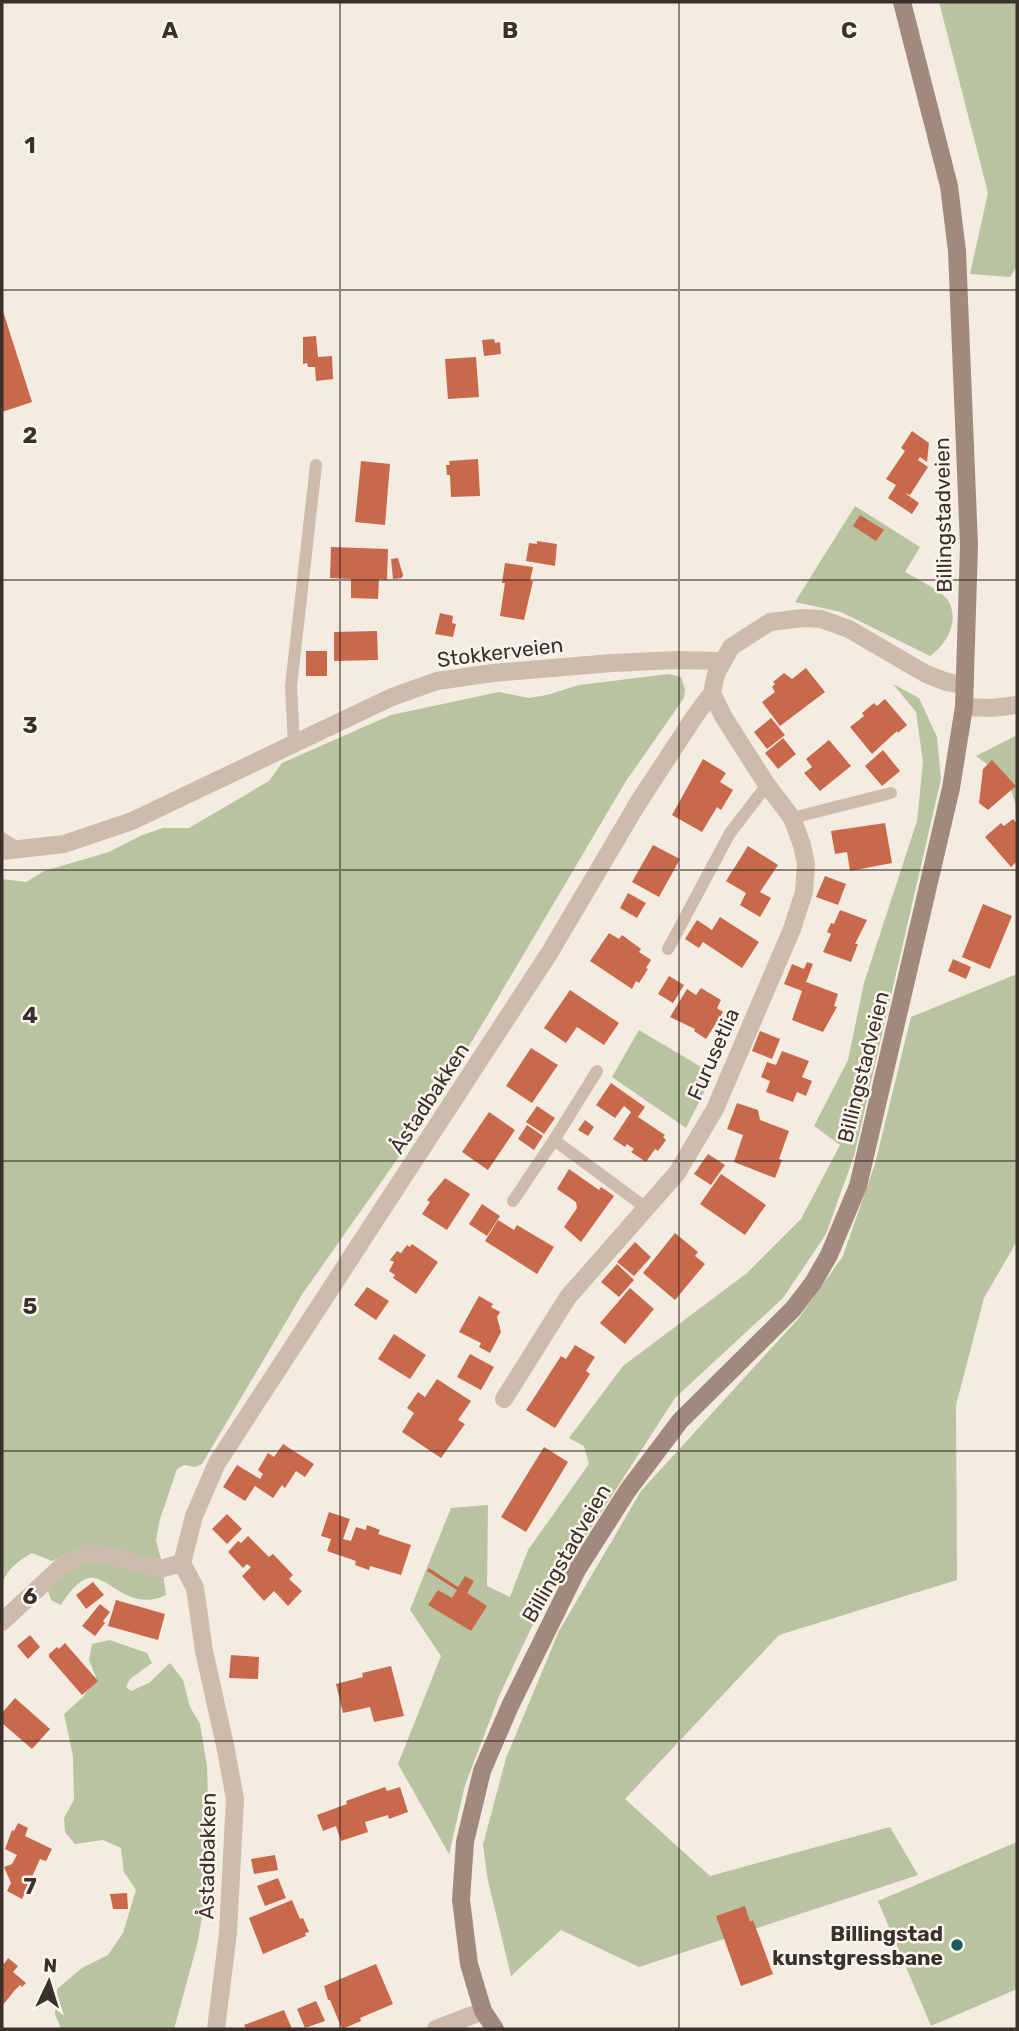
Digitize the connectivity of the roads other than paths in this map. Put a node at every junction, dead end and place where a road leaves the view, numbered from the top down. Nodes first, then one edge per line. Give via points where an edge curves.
1 (902, 2) edge
2 (316, 465) dead end
3 (722, 661) junction
4 (965, 685) junction
5 (712, 693) junction
6 (1017, 705) edge
7 (964, 706) junction
8 (294, 745) junction
9 (767, 786) junction
10 (891, 793) dead end
11 (792, 818) junction
12 (2, 838) edge
13 (10, 850) edge
14 (668, 949) dead end
15 (597, 1071) dead end
16 (554, 1140) junction
17 (513, 1200) dead end
18 (645, 1207) junction
19 (504, 1399) dead end
20 (182, 1563) junction
21 (2, 1622) edge
22 (483, 2011) junction
23 (216, 2029) edge
24 (436, 2029) edge
25 (495, 2029) edge

1 - 4 main road, Billingstadveien via 948,186 957,251 969,545
2 - 8 lane via 291,685
3 - 4 street via 731,647 770,622 821,619 849,629 926,674
3 - 5 street, Åstadbakken
3 - 8 street, Stokkerveien via 612,663 437,681 392,697
4 - 7 main road, Billingstadveien
5 - 9 street, Furusetlia
5 - 20 street, Åstadbakken via 638,803 550,952 217,1462 194,1516
6 - 7 street via 992,709
7 - 22 main road, Billingstadveien via 942,832 858,1186 846,1218 819,1273 793,1309 680,1421 628,1490 577,1570 482,1771 465,1842 461,1900 469,1964
8 - 13 street, Stokkerveien via 132,821 64,844
9 - 11 street, Furusetlia
9 - 14 lane via 730,833
10 - 11 lane
11 - 18 street, Furusetlia via 806,864 804,892 792,929 715,1109 677,1173
12 - 13 lane
15 - 16 lane
16 - 17 lane
16 - 18 lane
18 - 19 street, Furusetlia via 568,1297
20 - 21 street via 160,1569 87,1554 61,1567
20 - 23 street, Åstadbakken via 195,1588 235,1799 228,1933
22 - 24 street
22 - 25 main road, Billingstadveien

